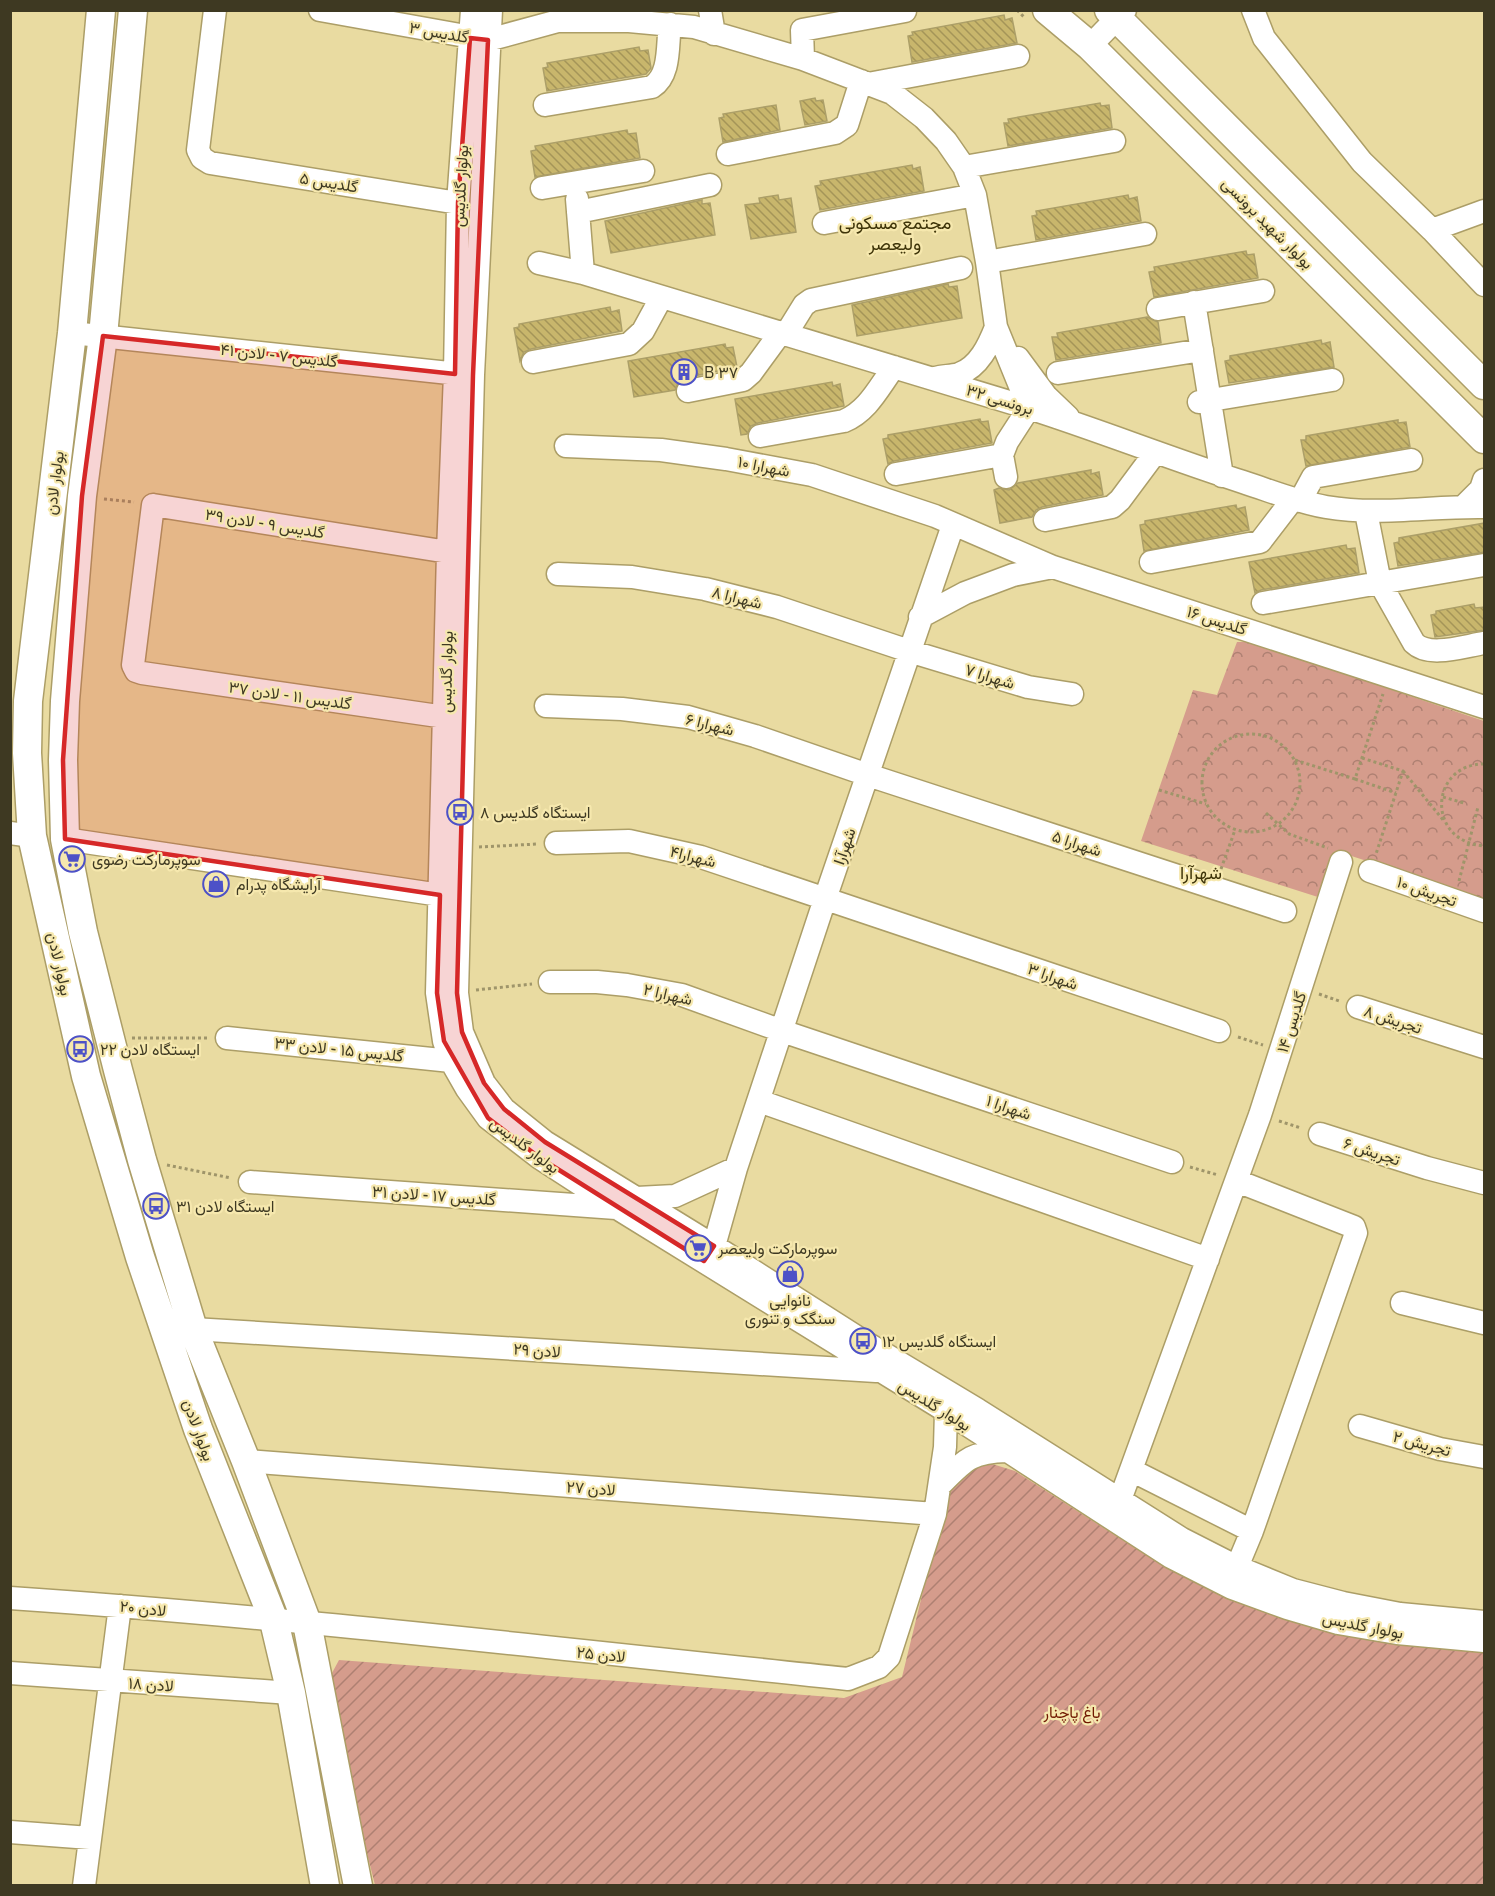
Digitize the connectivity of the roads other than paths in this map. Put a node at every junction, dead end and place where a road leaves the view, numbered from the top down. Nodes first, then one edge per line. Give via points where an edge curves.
1 (101, 10) edge
2 (133, 10) edge
3 (215, 10) edge
4 (320, 10) edge
5 (472, 10) edge
6 (491, 10) edge
7 (710, 10) edge
8 (1047, 10) edge
9 (1253, 10) edge
10 (905, 11) edge
11 (1117, 13) edge
12 (670, 24) junction
13 (699, 24) edge
14 (479, 39) junction
15 (1090, 46) junction
16 (1018, 56) dead end
17 (803, 59) junction
18 (864, 83) junction
19 (545, 105) dead end
20 (1114, 141) dead end
21 (728, 154) dead end
22 (964, 167) junction
23 (643, 171) dead end
24 (576, 182) junction
25 (710, 185) dead end
26 (542, 188) dead end
27 (975, 195) junction
28 (458, 203) junction
29 (1485, 211) edge
30 (578, 212) junction
31 (824, 223) dead end
32 (1432, 231) junction
33 (1145, 234) dead end
34 (987, 261) junction
35 (539, 262) dead end
36 (961, 268) dead end
37 (583, 273) junction
38 (1485, 285) edge
39 (1263, 291) dead end
40 (661, 298) junction
41 (1188, 304) junction
42 (1158, 309) dead end
43 (996, 327) junction
44 (72, 333) junction
45 (783, 333) junction
46 (103, 336) junction
47 (1195, 351) junction
48 (533, 362) dead end
49 (894, 367) junction
50 (1058, 373) dead end
51 (464, 375) junction
52 (932, 378) junction
53 (1332, 380) dead end
54 (1485, 385) edge
55 (688, 391) dead end
56 (1204, 401) junction
57 (1029, 408) junction
58 (1076, 423) junction
59 (760, 436) dead end
60 (1485, 439) edge
61 (566, 446) dead end
62 (1155, 453) junction
63 (1411, 460) dead end
64 (896, 474) dead end
65 (1215, 474) junction
66 (1485, 480) edge
67 (1297, 500) junction
68 (1474, 507) edge
69 (1366, 512) junction
70 (1045, 520) dead end
71 (953, 525) junction
72 (448, 552) junction
73 (1151, 562) dead end
74 (1485, 565) edge
75 (1053, 567) junction
76 (558, 574) dead end
77 (1380, 583) junction
78 (1263, 603) dead end
79 (920, 617) junction
80 (1485, 643) edge
81 (909, 651) junction
82 (136, 671) joint
83 (1072, 694) dead end
84 (546, 706) dead end
85 (1485, 707) edge
86 (445, 717) junction
87 (19, 762) edge
88 (868, 775) junction
89 (21, 835) edge
90 (64, 839) junction
91 (556, 843) road end
92 (1341, 862) road end
93 (1370, 872) road end
94 (440, 895) junction
95 (825, 899) junction
96 (1286, 911) dead end
97 (1485, 911) edge
98 (550, 982) road end
99 (1358, 1007) road end
100 (782, 1031) junction
101 (1219, 1031) road end
102 (227, 1038) road end
103 (1485, 1047) edge
104 (452, 1061) junction
105 (759, 1101) junction
106 (1320, 1134) road end
107 (1172, 1162) road end
108 (736, 1168) junction
109 (1237, 1180) junction
110 (250, 1182) road end
111 (1485, 1183) edge
112 (627, 1203) junction
113 (709, 1253) junction
114 (1208, 1259) junction
115 (1402, 1303) dead end
116 (1485, 1323) edge
117 (194, 1329) junction
118 (880, 1371) junction
119 (946, 1412) junction
120 (1360, 1426) dead end
121 (1007, 1451) junction
122 (1485, 1457) edge
123 (246, 1461) junction
124 (1131, 1470) junction
125 (940, 1485) junction
126 (1120, 1500) junction
127 (935, 1514) junction
128 (1252, 1531) junction
129 (1237, 1567) junction
130 (10, 1598) edge
131 (120, 1605) junction
132 (274, 1621) junction
133 (1485, 1622) edge
134 (307, 1623) junction
135 (1485, 1641) edge
136 (10, 1673) edge
137 (111, 1682) junction
138 (291, 1693) junction
139 (10, 1832) edge
140 (90, 1838) junction
141 (84, 1886) edge
142 (325, 1886) edge
143 (358, 1886) edge

1 - 44 main road, بولوار لادن
2 - 46 main road, بولوار لادن
3 - 28 street, گلدیس ۵ via 198,150 202,158 210,163
4 - 14 street, گلدیس ۳
5 - 14 street, بولوار گلدیس
6 - 14 street, بولوار گلدیس
7 - 13 street
8 - 15 main road, بولوار شهید برونسی
9 - 32 street via 1264,38 1362,162
10 - 17 street via 802,30
11 - 15 street
11 - 54 main road
12 - 13 street
12 - 14 street via 558,21
12 - 19 street via 660,82 652,87
13 - 17 street
14 - 28 street, بولوار گلدیس
14 - 51 street, بولوار گلدیس
15 - 60 main road, بولوار شهید برونسی
16 - 18 street
17 - 18 street
18 - 21 street via 847,125 835,134
18 - 22 street via 892,93 924,118
20 - 22 street
22 - 27 street
23 - 24 street
24 - 26 street
24 - 30 street
25 - 30 street
27 - 31 street
27 - 34 street
28 - 51 street, بولوار گلدیس
29 - 32 street
30 - 37 street
32 - 38 street
33 - 34 street
34 - 43 street
35 - 37 street, برونسی ۳۲
36 - 45 street via 811,300
37 - 40 street, برونسی ۳۲
39 - 41 street
40 - 45 street, برونسی ۳۲
40 - 48 street via 643,331 629,344
41 - 42 street
41 - 47 street
43 - 52 street via 989,346 976,363 960,374
43 - 57 street
43 - 58 street via 1046,396
44 - 46 street, گلدیس ۷ - لادن ۴۱
44 - 87 main road, بولوار لادن
45 - 49 street, برونسی ۳۲
45 - 55 street via 743,380
46 - 51 street, گلدیس ۷ - لادن ۴۱
46 - 90 main road, بولوار لادن via 82,496 65,701
47 - 50 street
47 - 56 street
49 - 52 street, برونسی ۳۲
49 - 59 street via 856,416
51 - 72 street, بولوار گلدیس
51 - 112 street, بولوار گلدیس via 456,993 462,1032 484,1083 504,1109
52 - 57 street, برونسی ۳۲
53 - 56 street
56 - 65 street
57 - 58 street, برونسی ۳۲
57 - 64 street via 1007,442 1004,466
58 - 62 street, برونسی ۳۲
61 - 71 street, شهرارا ۱۰ via 662,450 812,475
62 - 65 street, برونسی ۳۲
62 - 70 street via 1112,507
63 - 67 street via 1313,477
65 - 67 street, برونسی ۳۲
66 - 68 street, برونسی ۳۲
67 - 69 street, برونسی ۳۲
67 - 73 street via 1260,542
68 - 69 street, برونسی ۳۲
69 - 77 street
71 - 75 street, گلدیس ۱۶
71 - 79 street, شهرآرا
72 - 82 street, گلدیس ۹ - لادن ۳۹ via 153,505
72 - 86 street, بولوار گلدیس
74 - 77 street
75 - 79 street via 1013,575 965,593
75 - 85 street, گلدیس ۱۶
76 - 81 street, شهرارا ۸ via 633,577 705,589 777,607
77 - 78 street
77 - 80 street via 1418,647 1431,652
79 - 81 street, شهرآرا
81 - 83 street, شهرارا ۷ via 1028,687
81 - 88 street, شهرآرا
82 - 86 street, گلدیس ۱۱ - لادن ۳۷
84 - 88 street, شهرارا ۶ via 688,717
86 - 94 street, بولوار گلدیس
87 - 89 main road, بولوار لادن
88 - 95 street, شهرآرا
88 - 96 street, شهرارا ۵
89 - 132 main road, بولوار لادن via 140,1257 198,1429
90 - 94 street
90 - 117 main road, بولوار لادن via 82,932 142,1160
91 - 95 street, شهرارا۴ via 628,841 701,857
92 - 109 street, گلدیس ۱۴
93 - 97 street, تجریش ۱۰
94 - 104 street, بولوار گلدیس via 437,993 444,1041
95 - 100 street, شهرآرا
95 - 101 street, شهرارا ۳
98 - 100 street, شهرارا ۲ via 597,981 682,995
99 - 103 street, تجریش ۸
100 - 105 street, شهرآرا
100 - 107 street, شهرارا ۱
102 - 104 street, گلدیس ۱۵ - لادن ۳۳
104 - 112 street, بولوار گلدیس via 488,1118 540,1158
105 - 108 street, شهرآرا
105 - 114 street
106 - 111 street, تجریش ۶
108 - 112 street, گلدیس ۱۷ - لادن ۳۱ via 675,1196
108 - 113 street, شهرآرا
109 - 114 street, گلدیس ۱۴
109 - 128 street via 1354,1227 1356,1233
110 - 112 street, گلدیس ۱۷ - لادن ۳۱
112 - 113 street, بولوار گلدیس
113 - 118 street, بولوار گلدیس
113 - 126 street, بولوار گلدیس via 978,1410
114 - 124 street, گلدیس ۱۴
115 - 116 street
117 - 118 street, لادن ۲۹
117 - 123 main road, بولوار لادن
118 - 119 street, بولوار گلدیس
119 - 121 street, بولوار گلدیس
119 - 125 street
120 - 122 street, تجریش ۲ via 1440,1449
121 - 125 street via 966,1459
121 - 135 street, بولوار گلدیس via 1171,1557 1232,1587 1338,1623
123 - 127 street, لادن ۲۷
123 - 134 main road, بولوار لادن
124 - 126 street, گلدیس ۱۴
124 - 128 street
125 - 127 street
126 - 129 street, بولوار گلدیس via 1182,1539
127 - 134 street, لادن ۲۵ via 889,1657 879,1667 848,1680
128 - 129 street
129 - 133 street, بولوار گلدیس via 1293,1590 1342,1603 1400,1614
130 - 131 street, لادن ۲۰
131 - 132 street, لادن ۲۰
131 - 137 street
132 - 134 street, لادن ۲۰
132 - 138 main road, بولوار لادن
134 - 143 main road, بولوار لادن
136 - 137 street, لادن ۱۸
137 - 138 street, لادن ۱۸
137 - 140 street
138 - 142 main road, بولوار لادن
139 - 140 street
140 - 141 street

